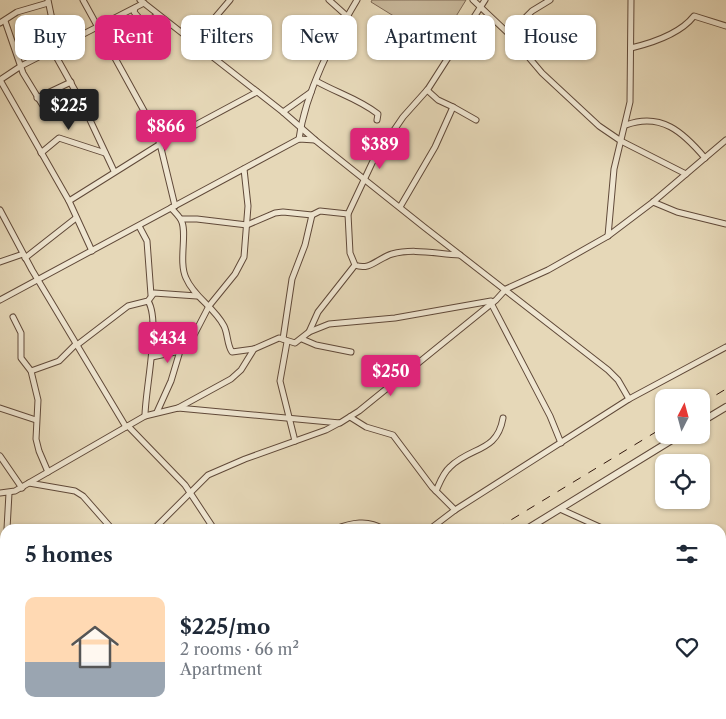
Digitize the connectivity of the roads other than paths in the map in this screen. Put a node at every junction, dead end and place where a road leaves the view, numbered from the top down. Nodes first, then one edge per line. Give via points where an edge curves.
1 (83, 0) edge
2 (230, 0) edge
3 (329, 0) edge
4 (357, 0) edge
5 (473, 0) edge
6 (485, 0) edge
7 (550, 0) edge
8 (631, 0) edge
9 (48, 1) edge
10 (142, 1) edge
11 (480, 7) junction
12 (135, 8) junction
13 (0, 15) edge
14 (51, 15) edge
15 (122, 15) edge
16 (136, 15) edge
17 (158, 15) edge
18 (218, 15) edge
19 (346, 15) edge
20 (349, 15) edge
21 (529, 15) edge
22 (2, 22) edge
23 (95, 24) edge
24 (726, 26) edge
25 (505, 31) edge
26 (631, 48) junction
27 (34, 60) edge
28 (58, 60) edge
29 (114, 60) edge
30 (217, 60) edge
31 (326, 60) edge
32 (531, 60) edge
33 (21, 66) junction
34 (0, 80) edge
35 (316, 80) junction
36 (71, 82) junction
37 (427, 90) junction
38 (257, 92) junction
39 (312, 92) junction
40 (36, 98) junction
41 (452, 108) junction
42 (283, 112) junction
43 (48, 114) dead end
44 (378, 120) dead end
45 (476, 120) dead end
46 (626, 125) junction
47 (301, 126) junction
48 (299, 139) junction
49 (315, 140) junction
50 (726, 140) edge
51 (621, 141) junction
52 (160, 144) junction
53 (41, 153) junction
54 (105, 153) junction
55 (705, 158) junction
56 (244, 169) junction
57 (114, 171) junction
58 (686, 174) junction
59 (365, 178) junction
60 (69, 201) junction
61 (653, 202) junction
62 (173, 207) junction
63 (400, 207) junction
64 (0, 210) edge
65 (348, 214) junction
66 (312, 215) junction
67 (76, 218) junction
68 (181, 219) junction
69 (726, 224) edge
70 (247, 225) junction
71 (139, 226) junction
72 (608, 236) junction
73 (92, 250) junction
74 (460, 255) junction
75 (24, 256) junction
76 (0, 262) edge
77 (355, 266) junction
78 (37, 278) junction
79 (506, 289) junction
80 (151, 295) junction
81 (197, 296) junction
82 (0, 300) edge
83 (148, 301) junction
84 (494, 301) junction
85 (209, 306) junction
86 (13, 317) dead end
87 (309, 332) junction
88 (285, 340) junction
89 (302, 340) junction
90 (76, 345) junction
91 (726, 348) edge
92 (254, 349) junction
93 (180, 351) junction
94 (351, 352) dead end
95 (152, 357) junction
96 (31, 371) junction
97 (629, 399) junction
98 (726, 407) edge
99 (0, 408) edge
100 (178, 408) junction
101 (157, 412) junction
102 (144, 416) junction
103 (350, 417) junction
104 (710, 417) edge
105 (291, 418) junction
106 (503, 418) dead end
107 (36, 420) junction
108 (340, 423) junction
109 (127, 426) junction
110 (295, 441) junction
111 (561, 443) junction
112 (665, 444) edge
113 (0, 456) edge
114 (48, 472) junction
115 (29, 483) junction
116 (22, 488) junction
117 (436, 491) junction
118 (190, 492) junction
119 (0, 493) edge
120 (9, 493) junction
121 (560, 509) junction
122 (455, 510) junction
123 (7, 524) edge
124 (108, 524) edge
125 (159, 524) edge
126 (211, 524) edge
127 (354, 524) edge
128 (373, 524) edge
129 (437, 524) edge
130 (535, 524) edge
131 (593, 524) edge

1 - 23 street
2 - 18 street
3 - 19 street
4 - 20 street
5 - 11 street
6 - 11 street
7 - 21 street
8 - 26 street
9 - 14 street
9 - 22 street via 17,12
10 - 12 street
10 - 17 street
11 - 25 street
11 - 37 street
12 - 15 street
12 - 16 street
13 - 22 street
22 - 33 street
24 - 26 street via 694,16 654,43
26 - 46 street via 630,102
27 - 33 street
28 - 36 street
29 - 52 street
30 - 38 street
31 - 35 street
32 - 51 street via 599,126
33 - 34 street
33 - 40 street
34 - 53 street
35 - 39 street
35 - 44 street via 363,103 378,114
36 - 40 street
36 - 54 street
37 - 41 street
37 - 59 street via 380,148
38 - 42 street
38 - 52 street
39 - 42 street
39 - 47 street
40 - 43 street
41 - 45 street
41 - 63 street via 435,147
42 - 47 street
46 - 51 street
46 - 55 street via 646,119 661,123 684,135
47 - 48 street
47 - 49 street
48 - 49 street
48 - 56 street
49 - 59 street
50 - 55 street
51 - 58 street
51 - 72 street via 613,177
52 - 57 street
52 - 62 street
53 - 54 street via 59,138
53 - 60 street
54 - 57 street
55 - 58 street
56 - 62 street
56 - 70 street
57 - 60 street
58 - 61 street
59 - 63 street
59 - 65 street
60 - 67 street
61 - 69 street via 686,215
61 - 72 street
62 - 68 street
62 - 71 street
63 - 74 street
64 - 75 street
65 - 66 street via 320,211
65 - 77 street via 350,253
66 - 70 street via 291,211 275,213
66 - 88 street via 292,279
67 - 73 street
67 - 75 street
68 - 70 street
68 - 81 street via 185,276
70 - 85 street via 241,266
71 - 73 street
71 - 80 street via 146,241
72 - 79 street via 548,270
73 - 78 street
74 - 77 street via 411,251 387,256 370,267
74 - 79 street
75 - 76 street
75 - 78 street
77 - 87 street via 318,312
78 - 82 street
78 - 90 street
79 - 84 street
79 - 97 street via 608,370
80 - 81 street via 163,292
80 - 83 street
81 - 85 street
83 - 90 street via 128,306
83 - 95 street
84 - 87 street via 395,318 329,324
84 - 103 street
84 - 111 street
85 - 92 street via 224,326 232,352
85 - 93 street via 192,337
86 - 96 street via 21,333 22,362
87 - 89 street
88 - 89 street via 295,343
88 - 92 street via 269,341
88 - 105 street via 280,381
89 - 94 street
90 - 96 street via 59,360
90 - 109 street
91 - 97 street
92 - 100 street via 231,379
93 - 95 street
93 - 101 street
95 - 102 street
96 - 107 street via 38,400
97 - 111 street
98 - 104 street
99 - 107 street
100 - 101 street
100 - 105 street
101 - 102 street
102 - 109 street
103 - 108 street
103 - 117 street via 366,427 393,435
105 - 108 street
105 - 110 street
106 - 117 street via 501,429 490,444 451,466
107 - 114 street via 38,451
108 - 110 street
109 - 114 street
109 - 118 street
110 - 118 street via 208,475
111 - 122 street
112 - 121 street
113 - 116 street
114 - 115 street
115 - 116 street
115 - 124 street via 75,491
116 - 120 street
117 - 122 street
118 - 125 street
118 - 126 street
119 - 120 street
120 - 123 street
121 - 130 street
121 - 131 street
122 - 129 street
127 - 128 street

